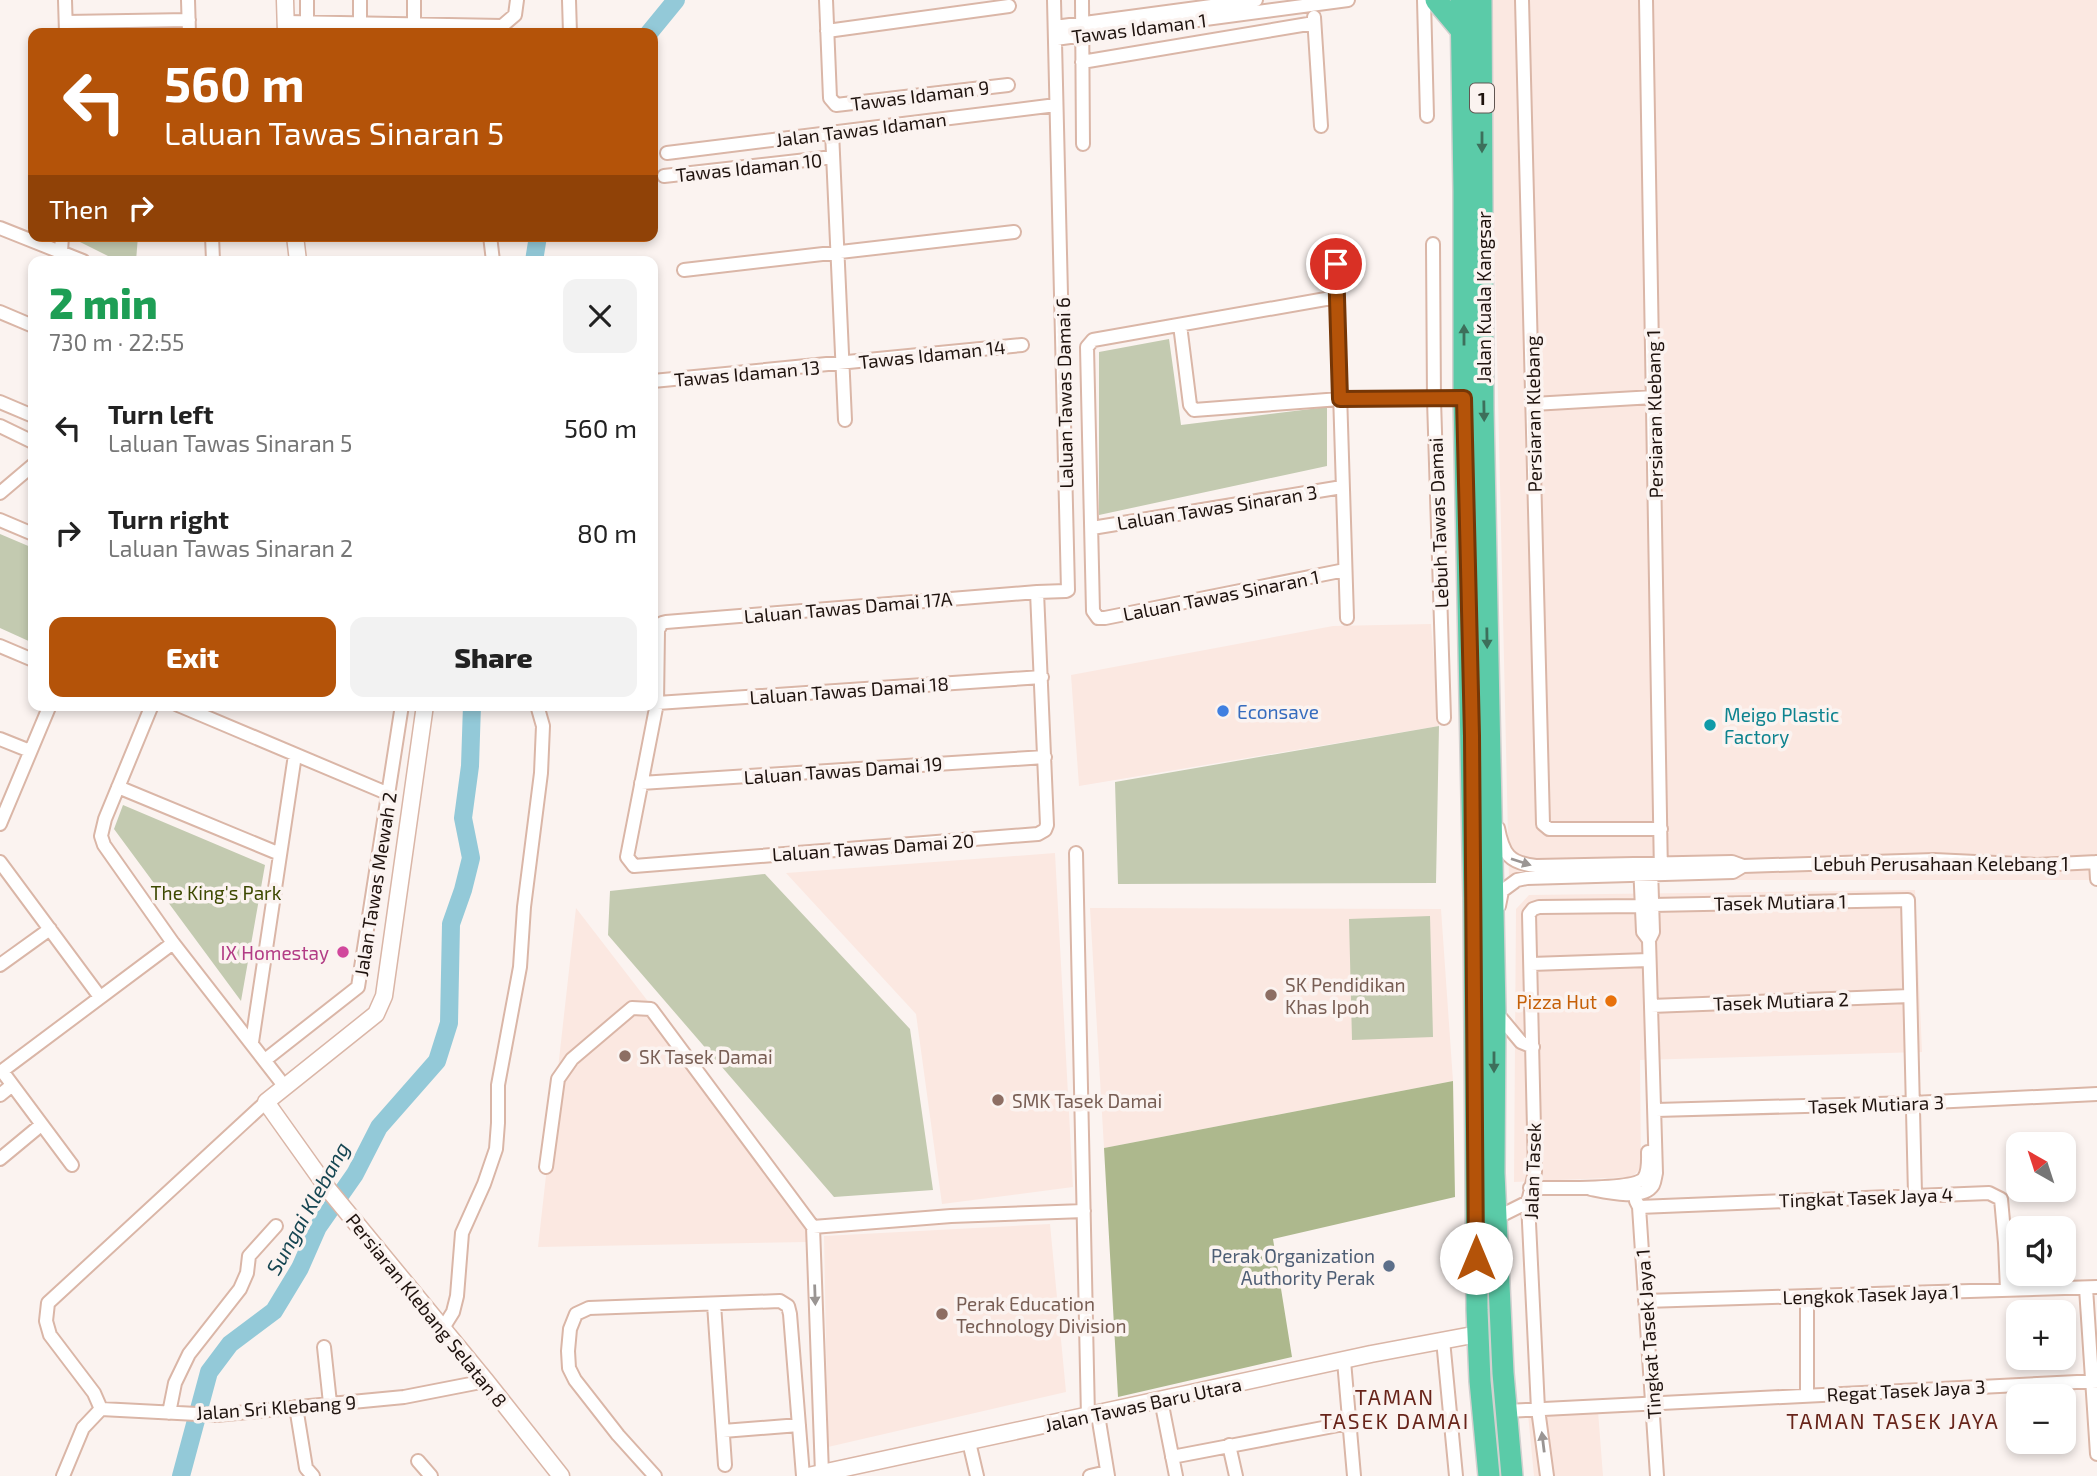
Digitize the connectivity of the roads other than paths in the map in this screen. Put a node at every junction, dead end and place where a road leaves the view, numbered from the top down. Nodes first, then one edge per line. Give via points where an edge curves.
1 (65, 0) edge
2 (188, 0) edge
3 (285, 0) edge
4 (307, 0) edge
5 (360, 0) edge
6 (414, 0) edge
7 (517, 0) edge
8 (569, 0) edge
9 (826, 0) edge
10 (1054, 0) edge
11 (1082, 0) edge
12 (1348, 0) edge
13 (1423, 0) edge
14 (1436, 0) edge
15 (1522, 0) edge
16 (1646, 0) edge
17 (1478, 2) edge
18 (1248, 4) edge
19 (1009, 6) dead end
20 (1312, 6) junction
21 (307, 22) junction
22 (1314, 23) junction
23 (360, 24) junction
24 (414, 25) junction
25 (66, 27) edge
26 (189, 27) edge
27 (286, 27) edge
28 (570, 28) edge
29 (1083, 30) junction
30 (1461, 30) junction
31 (827, 31) junction
32 (1055, 33) junction
33 (1082, 62) junction
34 (1008, 85) dead end
35 (1056, 104) junction
36 (1427, 116) dead end
37 (1321, 126) dead end
38 (832, 132) junction
39 (1083, 144) dead end
40 (667, 153) dead end
41 (833, 157) junction
42 (664, 176) dead end
43 (0, 228) edge
44 (1014, 232) dead end
45 (28, 239) edge
46 (36, 242) edge
47 (62, 242) edge
48 (1433, 244) dead end
49 (61, 252) junction
50 (837, 253) junction
51 (71, 256) edge
52 (1336, 264) dead end
53 (684, 270) dead end
54 (1336, 297) junction
55 (0, 312) edge
56 (28, 324) edge
57 (1180, 325) junction
58 (1022, 345) dead end
59 (842, 364) junction
60 (658, 381) edge
61 (1654, 397) junction
62 (1464, 398) junction
63 (1340, 399) junction
64 (1434, 400) junction
65 (0, 402) edge
66 (1533, 404) junction
67 (28, 414) edge
68 (845, 420) dead end
69 (0, 426) edge
70 (28, 440) edge
71 (28, 468) edge
72 (1342, 487) junction
73 (0, 493) edge
74 (0, 520) edge
75 (1092, 528) junction
76 (28, 532) edge
77 (1345, 570) junction
78 (1037, 592) junction
79 (1347, 618) dead end
80 (658, 630) edge
81 (0, 646) edge
82 (28, 658) edge
83 (1042, 677) junction
84 (658, 703) edge
85 (47, 711) edge
86 (150, 711) edge
87 (192, 711) edge
88 (401, 711) edge
89 (419, 711) edge
90 (539, 711) edge
91 (655, 711) edge
92 (1444, 718) dead end
93 (0, 738) edge
94 (30, 751) junction
95 (295, 755) junction
96 (1045, 757) junction
97 (1490, 782) junction
98 (641, 783) junction
99 (118, 787) junction
100 (389, 794) junction
101 (0, 824) edge
102 (1661, 829) junction
103 (1076, 853) dead end
104 (280, 854) junction
105 (0, 862) edge
106 (2096, 862) edge
107 (1651, 869) junction
108 (2097, 879) edge
109 (1647, 905) junction
110 (1533, 909) joint
111 (50, 929) junction
112 (173, 943) junction
113 (1493, 948) junction
114 (1649, 960) junction
115 (1531, 964) junction
116 (0, 965) edge
117 (1910, 996) junction
118 (100, 997) junction
119 (1651, 1006) junction
120 (1495, 1011) junction
121 (251, 1042) junction
122 (1532, 1047) junction
123 (265, 1060) junction
124 (11, 1086) junction
125 (285, 1087) junction
126 (2097, 1094) edge
127 (0, 1095) edge
128 (266, 1102) junction
129 (1913, 1103) junction
130 (1656, 1110) junction
131 (41, 1125) junction
132 (0, 1159) edge
133 (72, 1165) dead end
134 (546, 1167) dead end
135 (1494, 1173) junction
136 (1530, 1188) junction
137 (1591, 1189) junction
138 (1632, 1194) junction
139 (1915, 1194) junction
140 (1528, 1202) junction
141 (1639, 1207) junction
142 (1084, 1211) junction
143 (1496, 1218) junction
144 (276, 1226) dead end
145 (813, 1227) junction
146 (2092, 1288) edge
147 (2007, 1290) junction
148 (1807, 1296) junction
149 (1645, 1301) junction
150 (714, 1304) junction
151 (443, 1328) junction
152 (1478, 1334) junction
153 (1443, 1340) junction
154 (324, 1347) dead end
155 (1344, 1361) junction
156 (1503, 1373) junction
157 (486, 1381) junction
158 (1480, 1381) junction
159 (2095, 1381) edge
160 (1807, 1395) junction
161 (1161, 1400) junction
162 (330, 1403) junction
163 (1652, 1403) junction
164 (296, 1407) junction
165 (101, 1409) junction
166 (1538, 1409) junction
167 (1506, 1411) junction
168 (175, 1413) junction
169 (1093, 1416) junction
170 (1349, 1423) junction
171 (799, 1425) junction
172 (723, 1431) junction
173 (969, 1442) junction
174 (1229, 1445) junction
175 (2097, 1454) edge
176 (1172, 1457) junction
177 (418, 1461) dead end
178 (725, 1465) dead end
179 (850, 1472) edge
180 (1107, 1474) edge
181 (811, 1475) edge
182 (63, 1476) edge
183 (313, 1476) edge
184 (431, 1476) edge
185 (561, 1476) edge
186 (655, 1476) edge
187 (977, 1476) edge
188 (1090, 1476) edge
189 (1176, 1476) edge
190 (1236, 1476) edge
191 (1354, 1476) edge
192 (1456, 1476) edge
193 (1489, 1476) edge
194 (1498, 1476) edge
195 (1512, 1476) edge
196 (1547, 1476) edge
197 (1657, 1476) edge

1 - 25 street
2 - 26 street
3 - 27 street
4 - 21 street
5 - 23 street
6 - 24 street
7 - 24 street via 515,15 502,26
8 - 28 street
9 - 31 street
10 - 32 street, Laluan Tawas Damai 6
11 - 29 street
12 - 20 street, Tawas Idaman 1
13 - 36 street
14 - 30 highway
15 - 66 street, Persiaran Klebang
16 - 61 street, Persiaran Klebang 1
17 - 30 highway, Jalan Kuala Kangsar / 1
17 -> 97 highway, Jalan Kuala Kangsar / 1
18 - 20 street, Tawas Idaman 1
18 - 29 street, Tawas Idaman 1
19 - 31 street
20 - 22 street
21 - 23 street
21 - 27 street
22 - 33 street
22 - 37 street
23 - 24 street
25 - 26 street
29 - 32 street, Tawas Idaman 1
29 - 33 street
62 -> 30 highway, Jalan Kuala Kangsar / 1
31 - 34 street, Tawas Idaman 9 via 834,104
32 - 35 street, Laluan Tawas Damai 6
33 - 39 street
35 - 38 street, Jalan Tawas Idaman
35 - 78 street, Laluan Tawas Damai 6 via 1069,587
38 - 40 street, Jalan Tawas Idaman
38 - 41 street
41 - 42 street, Tawas Idaman 10
41 - 50 street
43 - 45 street
44 - 50 street
46 - 49 street
47 - 49 street
48 - 64 street, Lebuh Tawas Damai
49 - 51 street
50 - 53 street
50 - 59 street
52 - 54 street
54 - 57 street
54 - 63 street
55 - 56 street
57 - 63 street via 1194,410
57 - 75 street via 1093,340 1087,346
58 - 59 street, Tawas Idaman 14
59 - 60 street, Tawas Idaman 13
59 - 68 street
61 - 66 street
61 - 102 street, Persiaran Klebang 1
62 - 64 street
62 - 152 highway, Jalan Kuala Kangsar / 1
63 - 64 street
63 - 72 street
64 - 92 street, Lebuh Tawas Damai
65 - 67 street
66 - 102 street, Persiaran Klebang via 1545,827
69 - 70 street
71 - 73 street
72 - 75 street, Laluan Tawas Sinaran 3
72 - 77 street
74 - 76 street
75 - 77 street, Laluan Tawas Sinaran 1 via 1093,611 1098,618
77 - 79 street
78 - 80 street, Laluan Tawas Damai 17A via 666,622
78 - 83 street
81 - 82 street
83 - 84 street, Laluan Tawas Damai 18
83 - 96 street
85 - 94 street
86 - 99 street
87 - 95 street
88 - 100 street, Jalan Tawas Mewah 2
89 - 125 street via 384,996 376,1014
90 - 151 street via 543,726 541,773 519,977 498,1085 495,1149 462,1233 457,1296
91 - 98 street
93 - 94 street
94 - 101 street
95 - 100 street
95 - 104 street
96 - 98 street, Laluan Tawas Damai 19
96 - 98 street, Laluan Tawas Damai 20 via 1047,825 1038,834 634,866 626,857
97 -> 107 street, Lebuh Perusahaan Kelebang 1 via 1497,796 1504,849 1520,864
97 - 113 highway, Jalan Kuala Kangsar / 1
99 - 104 street
99 - 112 street via 102,832 104,845
100 - 123 street, Jalan Tawas Mewah 2 via 358,987
102 - 107 street, Persiaran Klebang 1
103 - 142 street
104 - 121 street
105 - 111 street
106 - 107 street, Lebuh Perusahaan Kelebang 1 via 2037,865 1934,860 1743,866 1733,872
106 - 108 street
107 - 109 street, Persiaran Klebang 1
107 - 113 street, Lebuh Perusahaan Kelebang 1 via 1517,880 1502,891 1500,939
109 - 110 street, Tasek Mutiara 1
109 - 114 street, Persiaran Klebang 1 via 1653,932 1648,940
109 - 117 street, Tasek Mutiara 1 via 1908,900
110 - 115 street, Jalan Tasek via 1529,914
111 - 116 street
111 - 118 street
112 - 118 street
112 - 121 street
113 - 120 highway, Jalan Kuala Kangsar / 1
114 - 115 street
114 - 119 street
115 - 122 street, Jalan Tasek
117 - 119 street, Tasek Mutiara 2
117 - 129 street
118 - 124 street via 2,1072
119 - 130 street
120 - 122 street via 1521,1042
120 -> 135 highway, Jalan Kuala Kangsar / 1
121 - 123 street
122 - 136 street, Jalan Tasek via 1535,1172
123 - 125 street
124 - 127 street
124 - 131 street
125 - 128 street
126 - 129 street, Tasek Mutiara 3
128 - 151 street, Persiaran Klebang Selatan 8 via 328,1189
128 - 165 street via 48,1303 50,1335
129 - 130 street, Tasek Mutiara 3
129 - 139 street
130 - 137 street via 1645,1177 1637,1184
130 - 138 street via 1653,1185
131 - 132 street
131 - 133 street
134 - 145 street via 558,1079 572,1059 632,1008 651,1009
135 - 143 highway, Jalan Kuala Kangsar / 1
135 - 152 highway via 1488,1183 1490,1318
136 - 137 street
136 - 140 street, Jalan Tasek
137 - 138 street
138 - 141 street, Tingkat Tasek Jaya 1
139 - 141 street, Tingkat Tasek Jaya 4
139 - 147 street, Tingkat Tasek Jaya 4 via 1989,1193 2001,1199
140 - 143 street
140 - 166 street, Jalan Tasek
141 - 149 street, Tingkat Tasek Jaya 1
142 - 145 street
142 - 169 street
143 - 156 highway, Jalan Kuala Kangsar / 1
144 - 168 street via 249,1256 240,1289 189,1354 175,1382
145 -> 181 street
146 - 147 street, Lengkok Tasek Jaya 1
146 - 159 street
147 - 148 street, Lengkok Tasek Jaya 1
148 - 149 street, Lengkok Tasek Jaya 1
148 - 160 street
149 - 163 street, Tingkat Tasek Jaya 1
150 - 171 street via 779,1301 788,1306
150 - 172 street
150 - 186 street via 589,1308 576,1314 570,1329 569,1368 575,1380
151 - 157 street, Persiaran Klebang Selatan 8
152 - 153 street, Jalan Tawas Baru Utara
152 - 156 highway via 1493,1349
152 - 158 highway, Jalan Kuala Kangsar / 1
153 - 155 street, Jalan Tawas Baru Utara
153 - 192 street
154 - 162 street
155 - 161 street, Jalan Tawas Baru Utara
155 - 170 street
156 - 167 highway, Jalan Kuala Kangsar / 1
157 - 162 street, Jalan Sri Klebang 9 via 424,1394
157 - 185 street, Persiaran Klebang Selatan 8
158 - 167 highway via 1489,1399
158 - 193 highway, Jalan Kuala Kangsar / 1
159 - 160 street, Regat Tasek Jaya 3
159 - 175 street
160 - 163 street, Regat Tasek Jaya 3
161 - 169 street, Jalan Tawas Baru Utara
161 - 176 street
162 - 164 street, Jalan Sri Klebang 9
163 - 166 street, Regat Tasek Jaya 3
163 - 197 street, Tingkat Tasek Jaya 1
164 - 168 street, Jalan Sri Klebang 9 via 216,1415
164 - 183 street via 306,1468
165 - 168 street, Jalan Sri Klebang 9
165 - 182 street via 83,1428
166 - 167 street, Regat Tasek Jaya 3
196 -> 166 street, Jalan Tasek
167 - 194 highway via 1496,1427
167 - 195 highway, Jalan Kuala Kangsar / 1
169 - 173 street, Jalan Tawas Baru Utara
169 - 180 street
170 - 174 street
170 - 191 street
171 - 172 street
171 - 181 street
172 - 178 street
173 - 179 street, Jalan Tawas Baru Utara
173 - 187 street
174 - 176 street
174 - 190 street
176 - 189 street
177 - 184 street
179 - 181 street, Jalan Tawas Baru Utara
180 - 188 street

